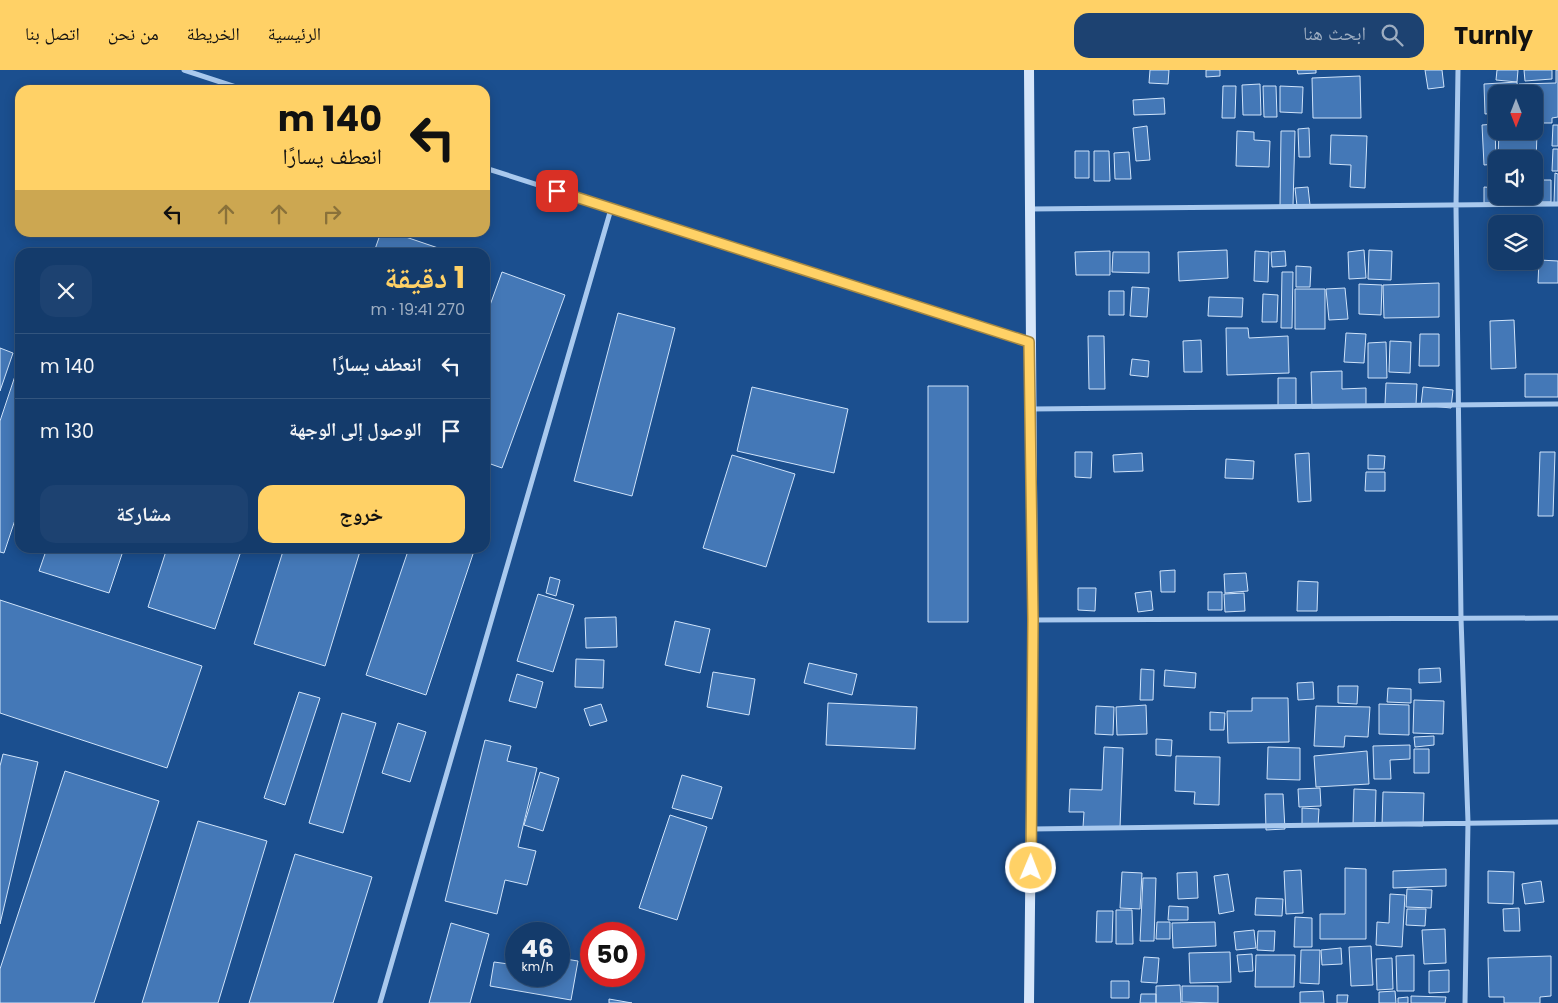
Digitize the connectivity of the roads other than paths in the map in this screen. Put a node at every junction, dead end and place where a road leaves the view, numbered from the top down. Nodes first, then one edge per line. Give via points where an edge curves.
1 (184, 70) edge
2 (1029, 70) edge
3 (1458, 70) edge
4 (230, 85) edge
5 (490, 170) edge
6 (1558, 204) edge
7 (1456, 206) junction
8 (611, 208) junction
9 (1030, 209) junction
10 (1029, 342) junction
11 (1558, 404) edge
12 (1459, 406) junction
13 (1030, 409) junction
14 (1461, 618) junction
15 (1558, 618) edge
16 (1033, 620) junction
17 (1468, 822) junction
18 (1558, 822) edge
19 (1032, 829) junction
20 (380, 1003) edge
21 (1029, 1003) edge
22 (1465, 1003) edge

1 - 4 street
2 - 9 main road
3 - 7 street
5 - 8 street
6 - 7 street
7 - 9 street
7 - 12 street
8 - 10 street
8 - 20 street
9 - 10 main road
10 - 13 main road
11 - 12 street
12 - 13 street
12 - 14 street
13 - 16 main road
14 - 15 street
14 - 16 street
14 - 17 street
16 - 19 main road
17 - 18 street
17 - 19 street
17 - 22 street
19 - 21 main road

